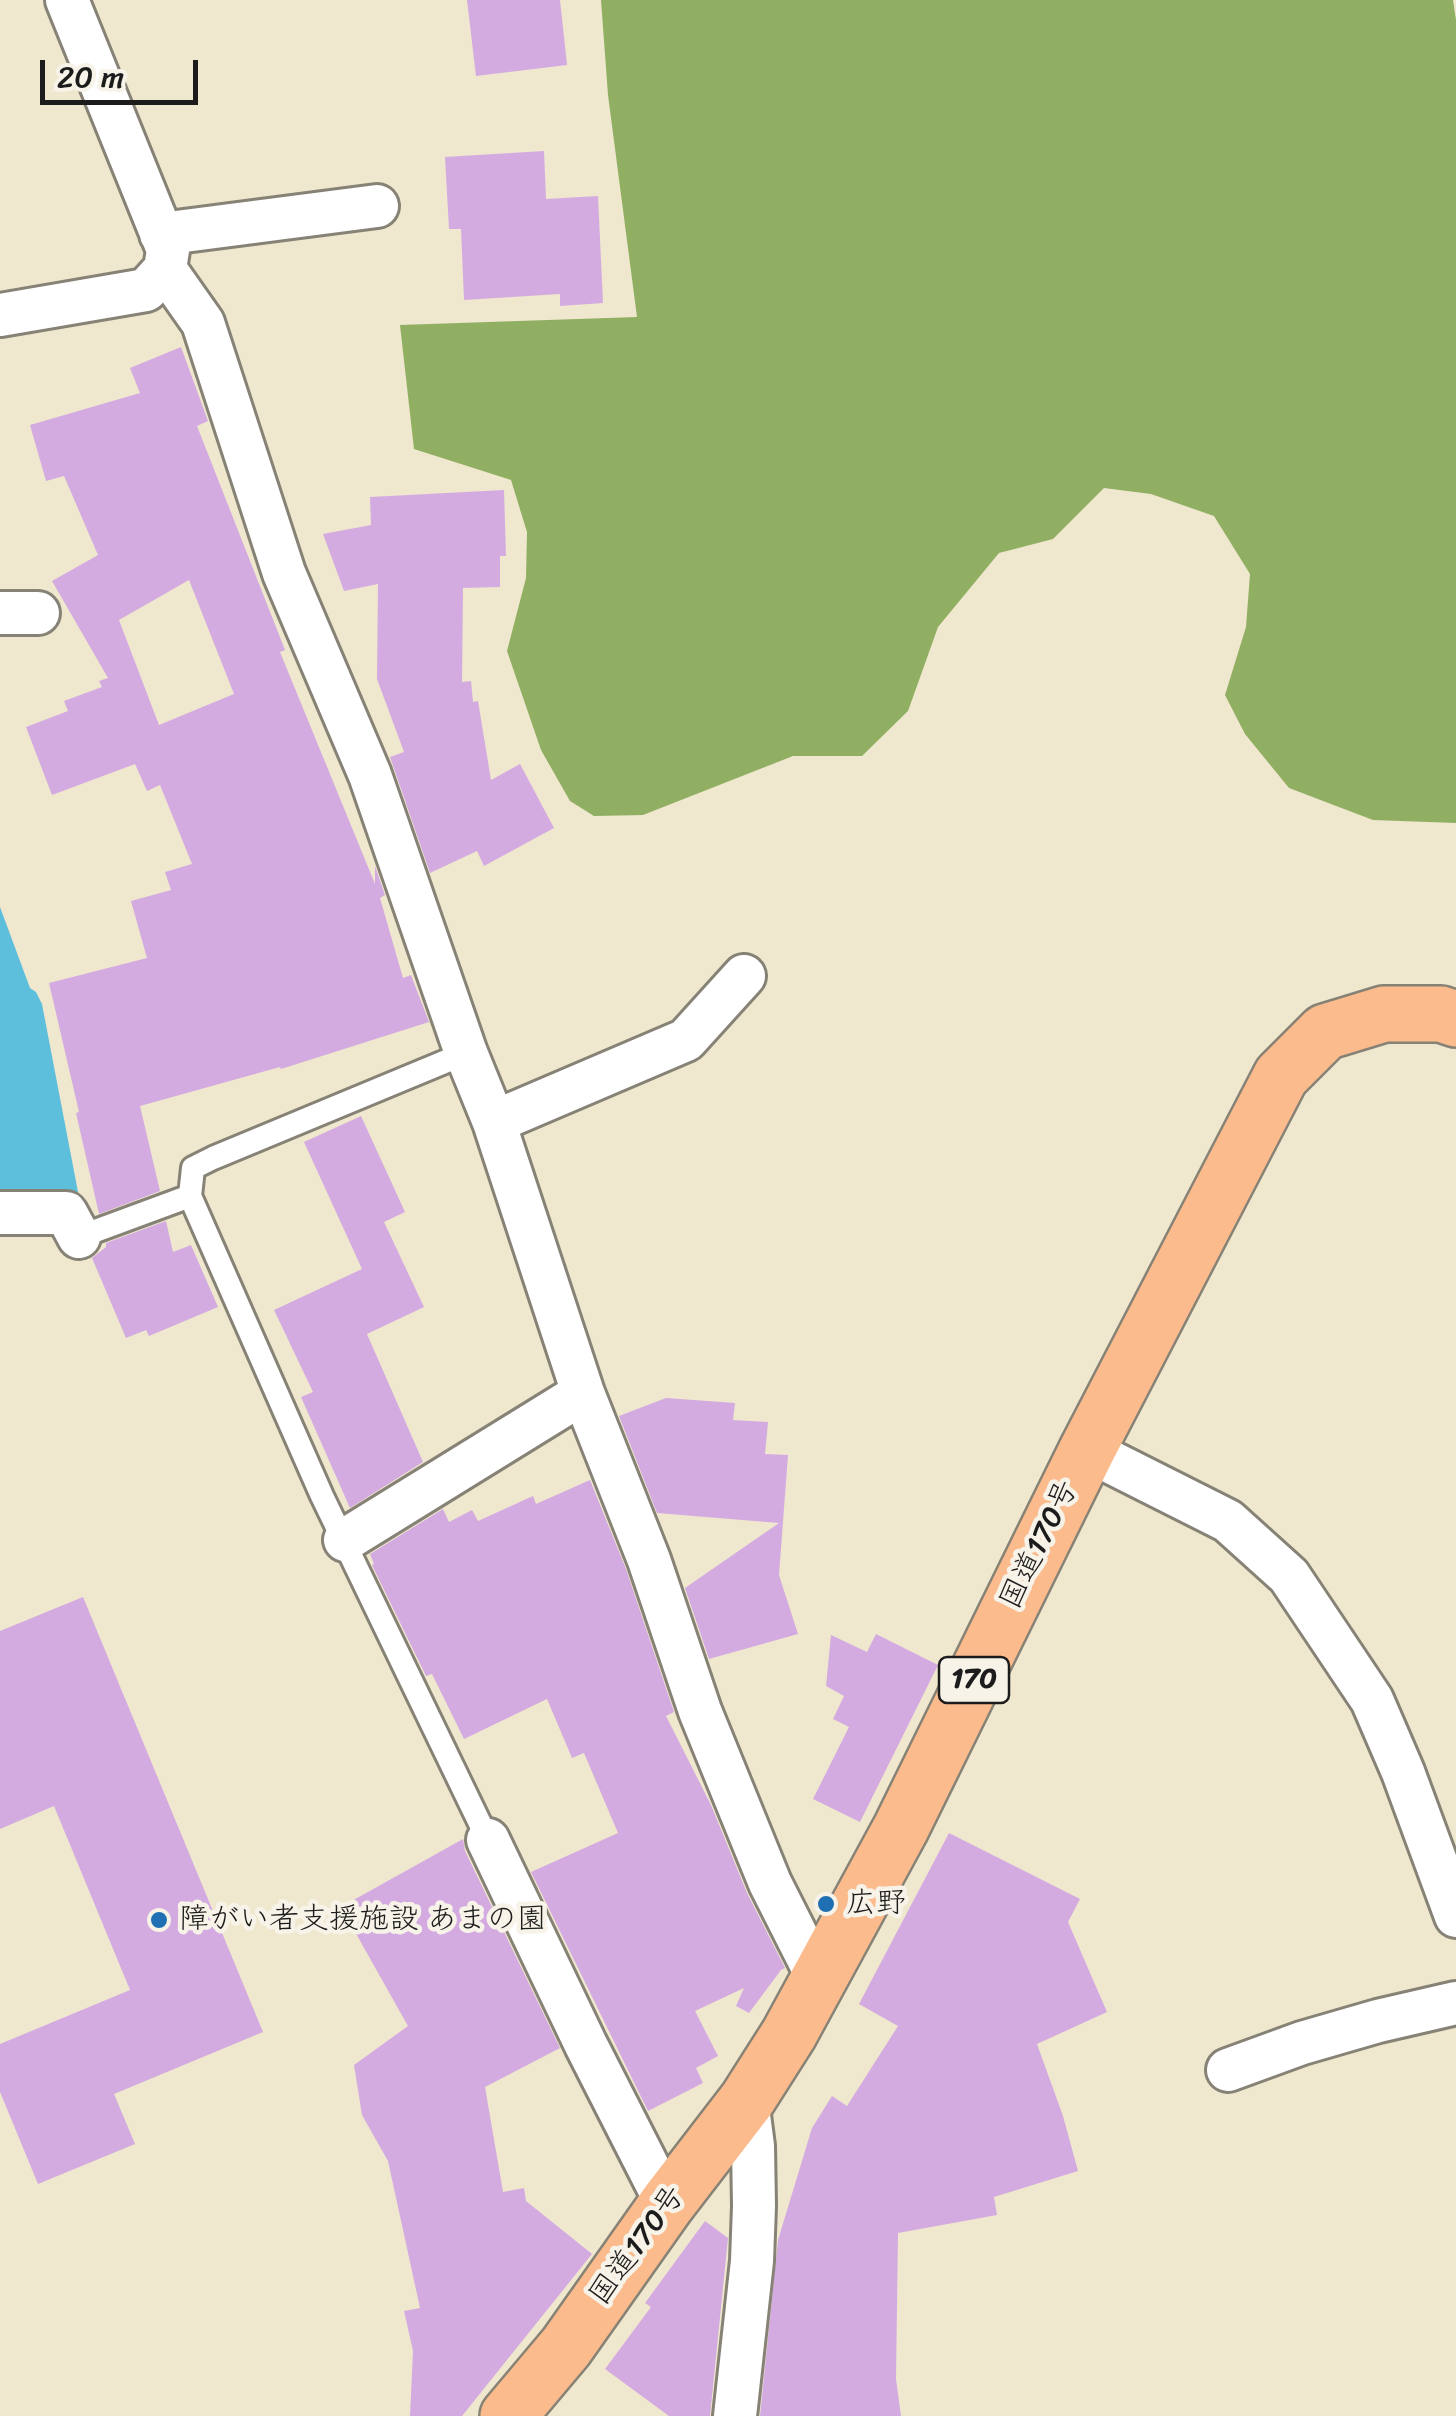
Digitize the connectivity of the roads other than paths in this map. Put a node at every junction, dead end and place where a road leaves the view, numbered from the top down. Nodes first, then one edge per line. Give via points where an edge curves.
1 (67, 0) edge
2 (377, 206) dead end
3 (163, 252) junction
4 (0, 315) edge
5 (744, 976) dead end
6 (1456, 1018) edge
7 (466, 1053) junction
8 (494, 1122) junction
9 (190, 1196) junction
10 (0, 1213) edge
11 (79, 1236) joint
12 (583, 1393) junction
13 (1087, 1450) junction
14 (345, 1540) junction
15 (488, 1840) joint
16 (1456, 1916) edge
17 (818, 1978) junction
18 (1456, 2003) edge
19 (1228, 2070) dead end
20 (747, 2100) junction
21 (667, 2204) junction
22 (508, 2416) edge
23 (735, 2416) edge

1 - 3 street
2 - 3 street
3 - 4 street via 146,290
3 - 7 street via 203,323 284,573 370,775
5 - 8 street via 686,1040
6 - 13 highway, 国道170号 / 170 via 1384,1014 1326,1032 1282,1076
7 - 8 street
7 - 9 lane via 193,1168
8 - 12 street
9 - 11 lane
9 - 14 lane
10 - 11 street via 66,1212
12 - 14 street
12 - 17 street via 700,1710 770,1882
13 - 16 street via 1228,1521 1289,1576 1372,1700
13 - 17 highway, 国道170号 / 170 via 901,1828
14 - 15 lane
15 - 21 street
17 - 20 highway, 国道170号 / 170
18 - 19 street via 1302,2043
20 - 21 highway, 国道170号 / 170
20 - 23 street via 752,2261
21 - 22 highway, 国道170号 / 170

